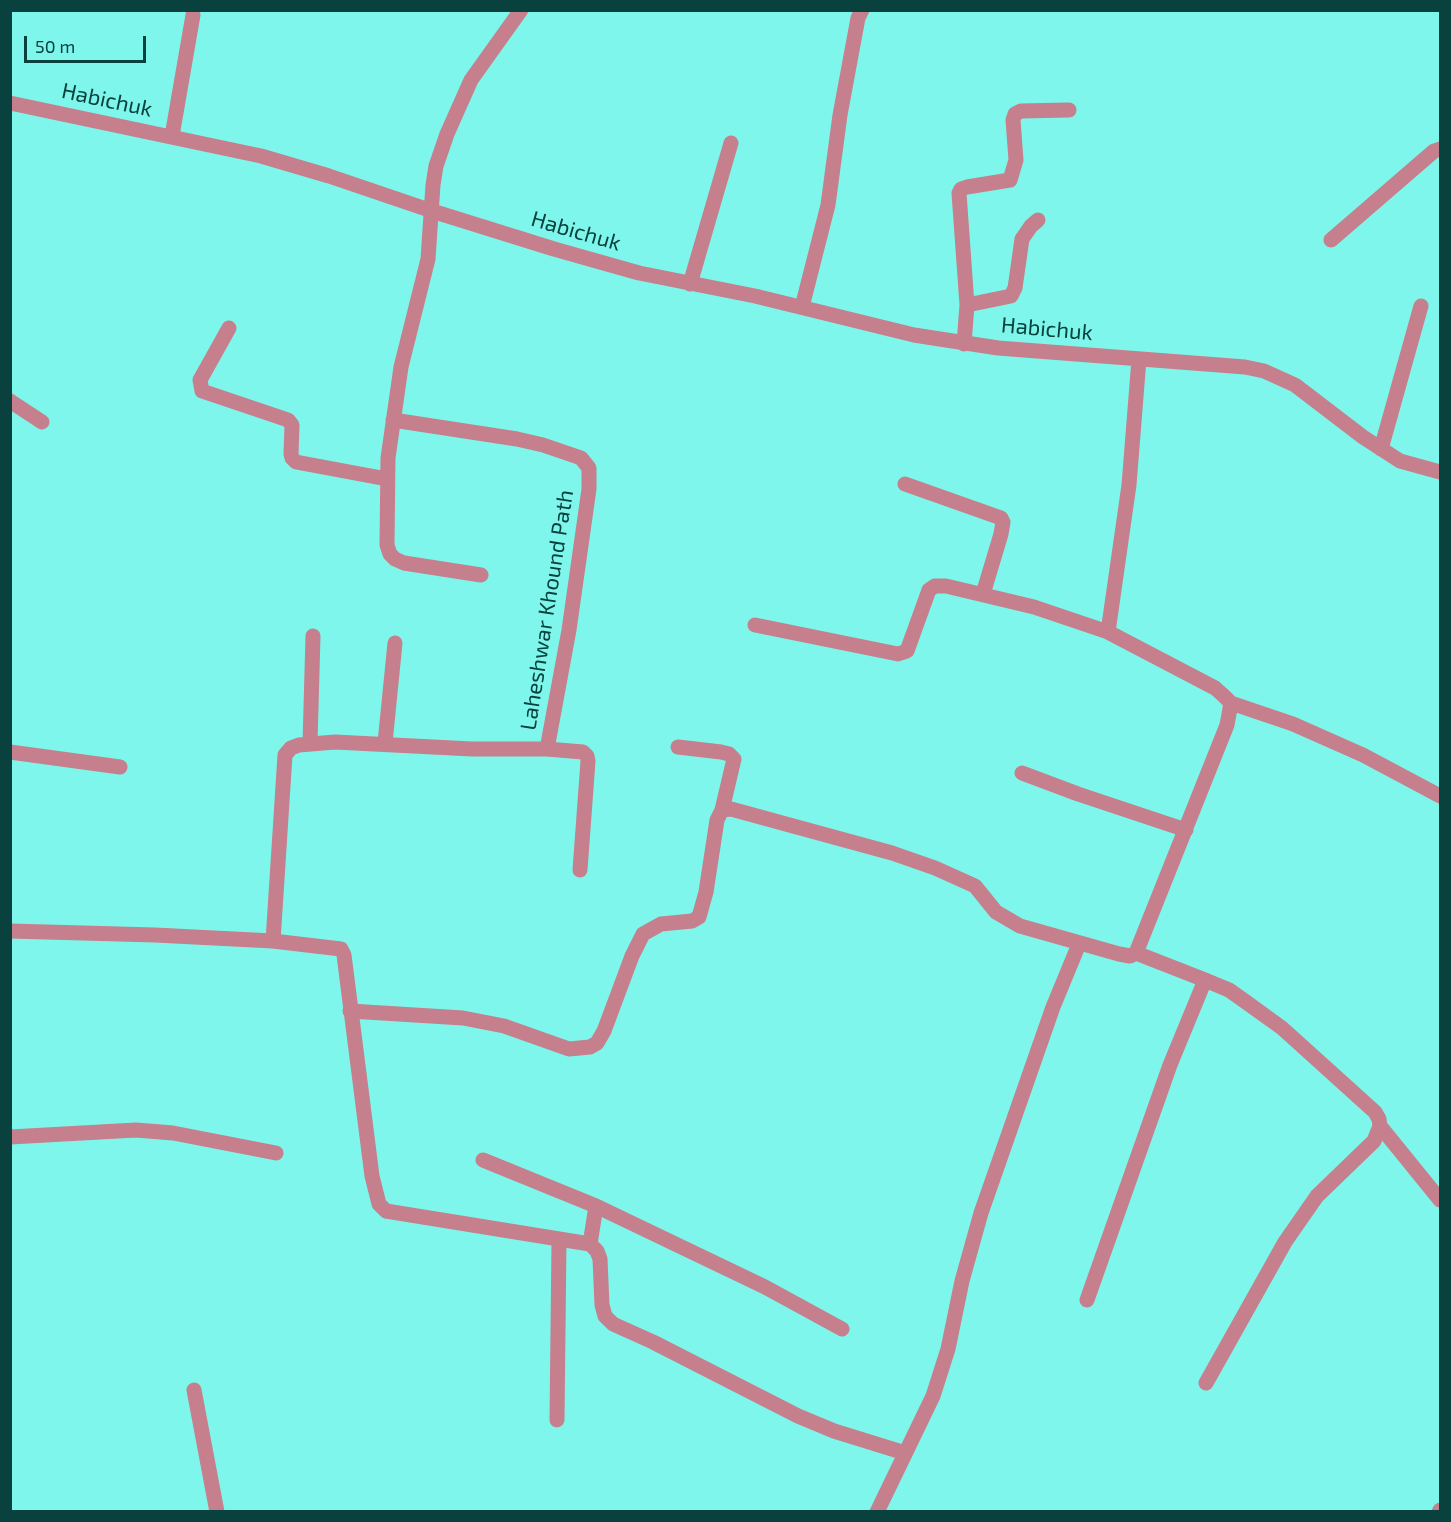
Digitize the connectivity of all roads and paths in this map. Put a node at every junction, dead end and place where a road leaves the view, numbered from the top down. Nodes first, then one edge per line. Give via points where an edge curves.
1 (521, 10) edge
2 (862, 10) edge
3 (193, 15) dead end
4 (10, 104) edge
5 (1069, 110) dead end
6 (172, 136) junction
7 (731, 143) dead end
8 (1440, 149) edge
9 (432, 211) junction
10 (1038, 220) dead end
11 (1331, 240) dead end
12 (690, 284) junction
13 (967, 305) junction
14 (1421, 306) dead end
15 (802, 307) junction
16 (229, 328) dead end
17 (964, 344) junction
18 (1139, 359) junction
19 (10, 401) edge
20 (393, 420) junction
21 (42, 422) dead end
22 (1381, 449) junction
23 (1440, 472) edge
24 (387, 479) junction
25 (904, 484) dead end
26 (481, 575) dead end
27 (983, 594) junction
28 (755, 625) dead end
29 (1108, 632) junction
30 (313, 636) dead end
31 (395, 643) dead end
32 (1231, 703) junction
33 (310, 743) junction
34 (385, 743) junction
35 (678, 747) dead end
36 (547, 749) junction
37 (10, 752) edge
38 (120, 767) dead end
39 (1022, 773) dead end
40 (1440, 796) edge
41 (722, 810) junction
42 (1186, 830) junction
43 (580, 870) dead end
44 (10, 931) edge
45 (273, 941) junction
46 (1079, 944) junction
47 (1136, 953) junction
48 (1205, 980) junction
49 (350, 1011) junction
50 (1380, 1126) junction
51 (10, 1137) edge
52 (276, 1153) dead end
53 (483, 1160) dead end
54 (1440, 1200) edge
55 (596, 1206) junction
56 (559, 1240) junction
57 (590, 1244) junction
58 (1087, 1300) dead end
59 (842, 1329) dead end
60 (1206, 1383) dead end
61 (194, 1390) dead end
62 (557, 1420) dead end
63 (905, 1453) junction
64 (217, 1512) edge
65 (878, 1512) edge

1 - 9 street via 460,101 436,166
2 - 15 street via 840,115 828,205
3 - 6 street
4 - 6 street, Habichuk
5 - 13 street via 1015,114 1016,160 1011,180 961,189
6 - 9 street, Habichuk via 300,167
7 - 12 street
8 - 11 street
9 - 12 street, Habichuk via 554,249
9 - 20 street via 424,276 401,367
10 - 13 street via 1022,239 1011,296
12 - 15 street, Habichuk
13 - 17 street
14 - 22 street
15 - 17 street, Habichuk
16 - 24 street via 201,380 202,391 288,420 292,425 291,454 296,462
17 - 18 street, Habichuk
18 - 22 street, Habichuk via 1264,371 1295,385
18 - 29 street via 1129,486
19 - 21 street
20 - 24 street
20 - 36 street, Laheshwar Khound Path via 543,445 581,458 589,468 569,630
22 - 23 street, Habichuk via 1400,461
24 - 26 street via 390,554 404,563
25 - 27 street via 1003,522
27 - 28 street via 946,586 928,590 906,651 898,654
27 - 29 street
29 - 32 street via 1215,688
30 - 33 street
31 - 34 street
32 - 40 street via 1293,724 1363,755
32 - 42 street via 1227,725
33 - 34 street, Laheshwar Khound Path
33 - 45 street, Laheshwar Khound Path via 291,748 285,754
34 - 36 street, Laheshwar Khound Path
35 - 41 street via 720,752 734,759
36 - 43 street, Laheshwar Khound Path via 574,750 587,756
37 - 38 street
39 - 42 street
41 - 46 street via 755,814 935,868 975,885 1008,921
41 - 49 street via 702,912 692,921 661,924 643,934 604,1030 590,1047 569,1049 504,1026 463,1018
42 - 47 street
44 - 45 street
45 - 49 street via 341,949
46 - 47 street via 1130,956
46 - 63 street via 981,1213 933,1396
47 - 48 street
48 - 50 street via 1229,990 1282,1028 1375,1112
48 - 58 street via 1170,1065
49 - 56 street via 379,1204 386,1211
50 - 54 street
50 - 60 street via 1374,1141 1317,1196 1285,1242
51 - 52 street via 136,1130
53 - 55 street
55 - 57 street
55 - 59 street via 765,1287
56 - 57 street
56 - 62 street
57 - 63 street via 600,1259 605,1316 613,1324 798,1416
61 - 64 street
63 - 65 street

